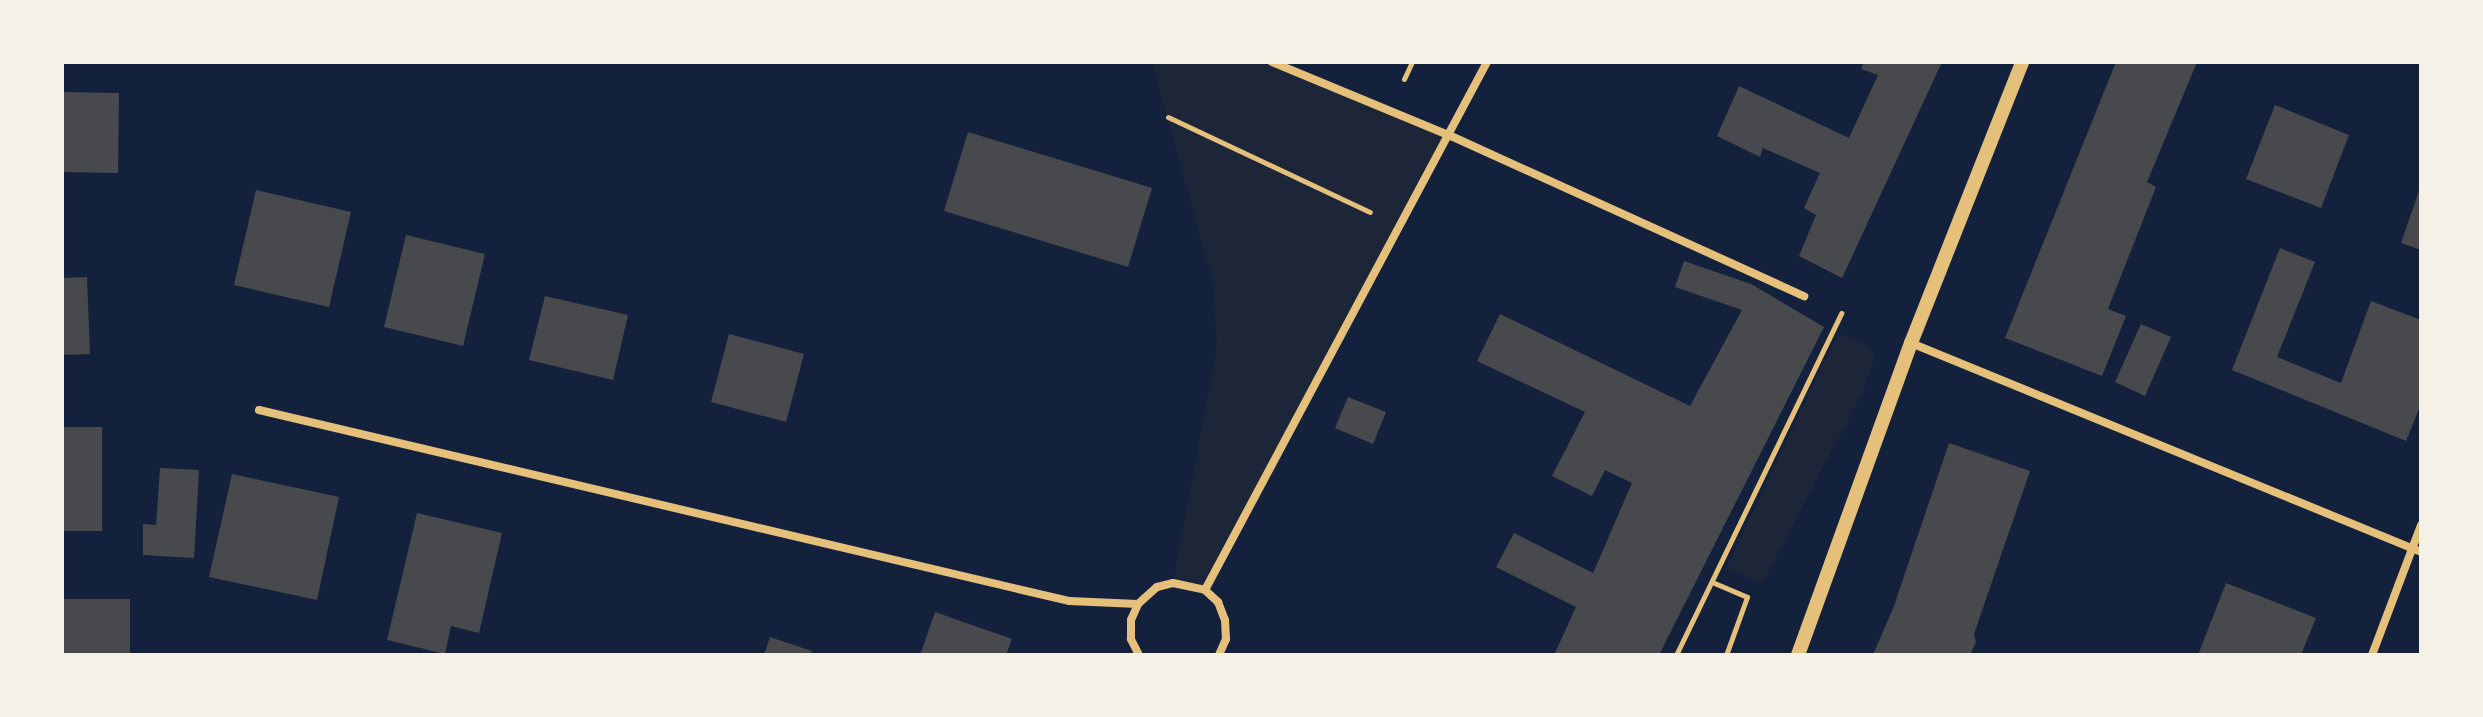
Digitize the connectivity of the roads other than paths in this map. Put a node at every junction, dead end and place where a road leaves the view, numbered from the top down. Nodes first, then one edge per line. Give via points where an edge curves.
1 (1272, 62) edge
2 (1487, 62) edge
3 (2022, 62) edge
4 (1451, 136) junction
5 (1804, 296) dead end
6 (1911, 343) junction
7 (259, 410) dead end
8 (2421, 525) edge
9 (2416, 551) edge
10 (1205, 590) junction
11 (1138, 604) junction
12 (1224, 654) edge
13 (1139, 655) edge
14 (1798, 655) edge
15 (2372, 655) edge

1 - 4 street
2 - 4 street
3 - 6 street
4 - 5 street
4 - 10 street
6 - 9 street
6 - 14 street
7 - 11 street via 1069,601
8 - 9 street
9 - 15 street
10 - 11 street via 1173,583 1157,587
10 - 12 street via 1218,602 1225,620
11 - 13 street via 1131,639

